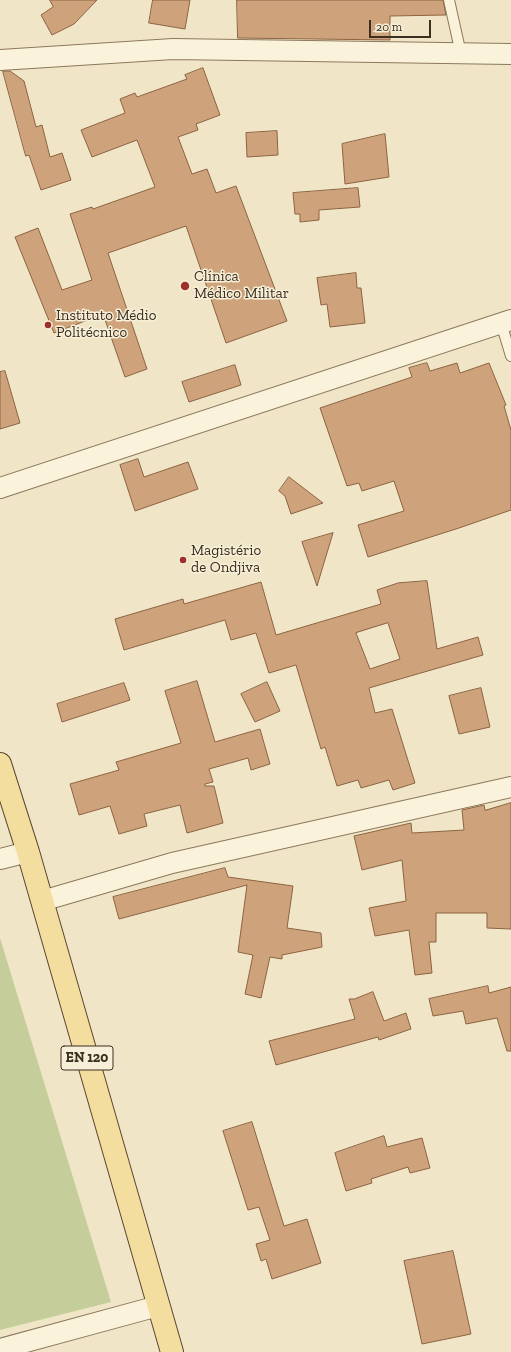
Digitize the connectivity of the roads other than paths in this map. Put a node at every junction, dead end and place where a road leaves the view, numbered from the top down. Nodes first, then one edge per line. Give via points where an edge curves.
1 (450, 0) edge
2 (461, 54) junction
3 (511, 54) edge
4 (0, 60) edge
5 (506, 321) edge
6 (511, 356) edge
7 (0, 488) edge
8 (0, 764) edge
9 (511, 786) edge
10 (28, 852) junction
11 (0, 859) edge
12 (42, 901) junction
13 (158, 1306) junction
14 (0, 1348) edge
15 (172, 1352) edge

1 - 2 lane
2 - 3 street
2 - 4 street via 173,49
5 - 6 lane
5 - 7 street
8 - 10 main road, EN 120
9 - 12 street via 172,863
10 - 11 street
10 - 12 main road, EN 120
12 - 13 main road, EN 120
13 - 14 street
13 - 15 main road, EN 120

